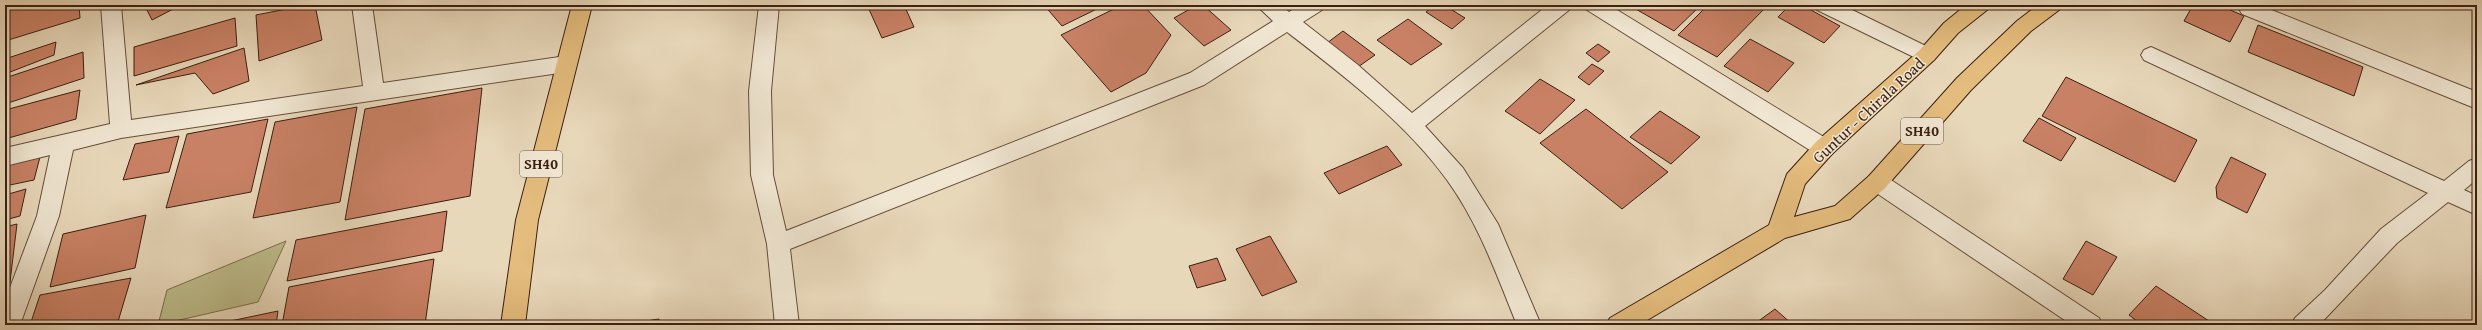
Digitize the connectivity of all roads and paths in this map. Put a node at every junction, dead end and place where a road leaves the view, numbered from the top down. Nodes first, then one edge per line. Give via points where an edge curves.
1 (111, 5) edge
2 (362, 5) edge
3 (582, 5) edge
4 (1266, 5) edge
5 (1315, 5) edge
6 (1562, 5) edge
7 (1594, 5) edge
8 (1824, 5) edge
9 (1979, 5) edge
10 (2052, 5) edge
11 (772, 6) edge
12 (2249, 9) dead end
13 (1286, 23) junction
14 (1927, 55) junction
15 (2151, 55) dead end
16 (566, 64) junction
17 (374, 91) junction
18 (2477, 101) edge
19 (1411, 125) junction
20 (121, 130) junction
21 (63, 144) junction
22 (1824, 148) junction
23 (5, 157) edge
24 (2477, 167) edge
25 (1877, 182) junction
26 (2447, 191) junction
27 (2477, 206) edge
28 (1778, 231) junction
29 (778, 244) junction
30 (8, 325) edge
31 (514, 325) edge
32 (788, 325) edge
33 (1529, 325) edge
34 (1618, 325) edge
35 (2091, 325) edge
36 (2303, 325) edge

1 - 20 street
2 - 17 street
3 - 16 main road, SH40
4 - 13 street
5 - 13 street
6 - 19 street
7 - 22 street
8 - 14 street
9 - 14 main road, Guntur - Chirala Road via 1952,28
10 - 25 main road, SH40 via 2024,26 1964,84
11 - 29 street via 760,91 762,175
12 - 18 street
13 - 19 street via 1351,70
13 - 29 street via 1197,79
14 - 22 main road, Guntur - Chirala Road
15 - 26 street
16 - 17 street
16 - 31 main road, SH40 via 527,220
17 - 20 street
19 - 33 street via 1455,174 1490,231
20 - 21 street
21 - 23 street
21 - 30 street via 48,216
22 - 28 main road, Guntur - Chirala Road via 1795,180
24 - 26 street
25 - 28 main road, SH40 via 1842,213
25 - 35 street
26 - 27 street
26 - 36 street via 2389,236 2333,297
28 - 34 main road, SH40
29 - 32 street

